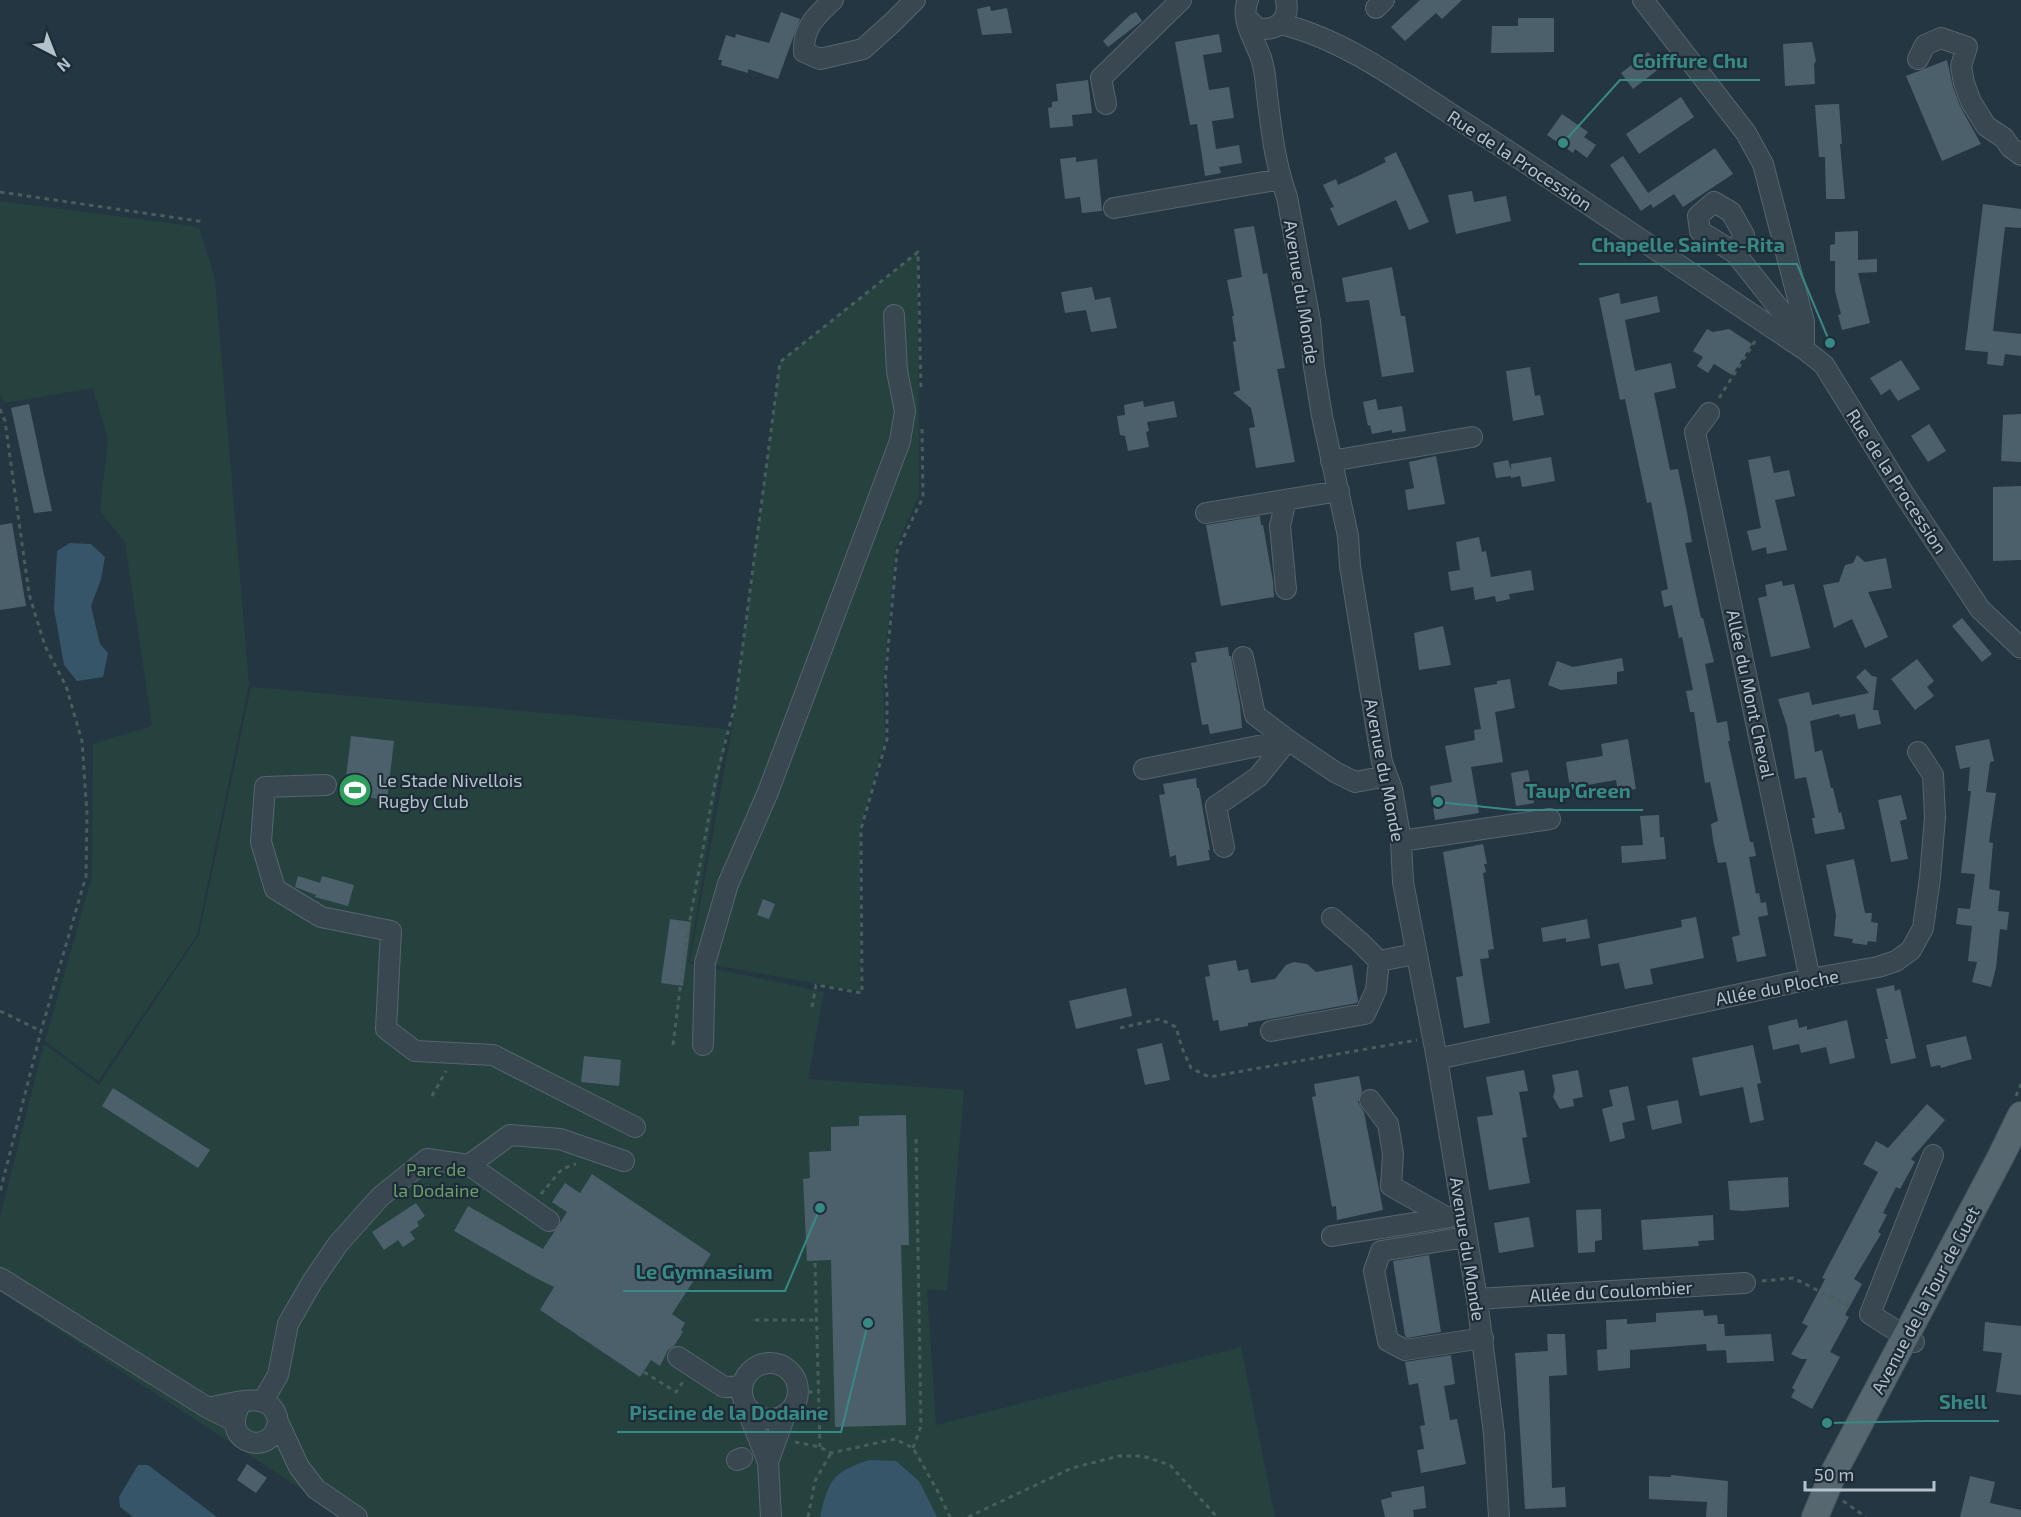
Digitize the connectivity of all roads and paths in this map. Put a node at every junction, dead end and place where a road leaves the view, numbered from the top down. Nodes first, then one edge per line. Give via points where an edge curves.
1 (832, 0) edge
2 (915, 0) edge
3 (1181, 0) edge
4 (1643, 0) edge
5 (1246, 5) edge
6 (1282, 15) edge
7 (1918, 59) dead end
8 (1262, 62) junction
9 (1106, 104) dead end
10 (2021, 155) edge
11 (1281, 179) junction
12 (0, 192) edge
13 (1114, 208) dead end
14 (206, 222) dead end
15 (1735, 253) dead end
16 (894, 315) dead end
17 (1767, 324) junction
18 (1804, 341) junction
19 (0, 409) edge
20 (1709, 413) joint
21 (1472, 437) dead end
22 (1331, 461) junction
23 (1339, 491) junction
24 (1286, 500) junction
25 (1206, 513) dead end
26 (1286, 589) dead end
27 (1998, 625) junction
28 (2021, 630) edge
29 (2021, 648) edge
30 (1243, 657) dead end
31 (1288, 740) junction
32 (1918, 752) dead end
33 (1144, 769) dead end
34 (1387, 776) junction
35 (326, 785) dead end
36 (1550, 819) dead end
37 (1401, 841) junction
38 (1224, 846) dead end
39 (1332, 918) dead end
40 (1415, 954) junction
41 (1378, 961) junction
42 (1810, 980) junction
43 (0, 1011) edge
44 (1120, 1028) dead end
45 (41, 1031) junction
46 (1271, 1031) dead end
47 (1432, 1038) junction
48 (703, 1045) dead end
49 (456, 1053) junction
50 (1437, 1059) junction
51 (432, 1096) dead end
52 (1370, 1100) dead end
53 (2021, 1115) edge
54 (635, 1127) dead end
55 (916, 1136) dead end
56 (2021, 1139) edge
57 (603, 1154) junction
58 (1933, 1155) dead end
59 (624, 1161) dead end
60 (469, 1165) junction
61 (0, 1192) edge
62 (531, 1208) junction
63 (1455, 1216) junction
64 (549, 1221) dead end
65 (1332, 1236) dead end
66 (1466, 1237) junction
67 (815, 1263) dead end
68 (0, 1278) edge
69 (1745, 1283) joint
70 (1477, 1299) junction
71 (1870, 1314) junction
72 (755, 1320) dead end
73 (817, 1320) junction
74 (1483, 1338) junction
75 (1910, 1339) junction
76 (685, 1362) joint
77 (644, 1372) dead end
78 (742, 1386) junction
79 (799, 1392) junction
80 (819, 1392) junction
81 (255, 1401) junction
82 (746, 1406) junction
83 (208, 1408) junction
84 (785, 1415) junction
85 (234, 1422) junction
86 (278, 1422) junction
87 (263, 1442) junction
88 (820, 1447) junction
89 (913, 1448) junction
90 (831, 1453) junction
91 (756, 1454) junction
92 (299, 1467) junction
93 (1829, 1506) edge
94 (357, 1517) edge
95 (771, 1517) edge
96 (808, 1517) edge
97 (950, 1517) edge
98 (968, 1517) edge
99 (1217, 1517) edge
100 (1499, 1517) edge
101 (1815, 1517) edge
102 (1866, 1517) edge

1 - 2 street via 813,19 803,38 804,52 820,59 863,50
3 - 9 street via 1101,78
4 - 18 street via 1746,133 1763,164 1804,322
5 - 6 street via 1257,28 1265,29
5 - 8 street, Avenue du Monde via 1251,36
6 - 8 street, Avenue du Monde
6 - 17 street, Rue de la Procession via 1362,59 1542,173
7 - 10 street via 1925,45 1941,38 1967,47 1961,66 1971,102 1986,126
8 - 11 street, Avenue du Monde
11 - 13 street
11 - 22 street, Avenue du Monde via 1308,310
12 - 14 path
15 - 18 street
16 - 48 street via 897,371 905,411 900,441 768,792 728,884 705,963
17 - 18 street, Rue de la Procession
17 - 20 path
18 - 27 street, Rue de la Procession via 1824,365 1980,609
19 - 45 path via 5,421 29,594 45,646 66,686 82,741 85,772 86,876
20 - 42 street, Allée du Mont Cheval via 1695,432
21 - 22 street
22 - 23 street, Avenue du Monde
23 - 24 street
23 - 34 street, Avenue du Monde
24 - 25 street
24 - 26 street via 1280,526
27 - 28 street
27 - 29 street, Rue de la Procession
30 - 31 street via 1256,715
31 - 33 street
31 - 34 street via 1355,782
31 - 38 street via 1258,777 1216,806
32 - 42 street, Allée du Ploche via 1933,775 1935,817 1923,928 1911,950 1896,961
34 - 37 street, Avenue du Monde
35 - 49 street via 265,787 261,842 275,889 321,917 391,931 386,1029 415,1051
36 - 37 street
37 - 40 street, Avenue du Monde via 1402,882
39 - 41 street
40 - 41 street
40 - 47 street, Avenue du Monde
41 - 46 street via 1376,990 1365,1014
42 - 50 street, Allée du Ploche
43 - 45 path
44 - 47 path via 1160,1019 1176,1027 1191,1068 1209,1077
45 - 61 path
47 - 50 street, Avenue du Monde
49 - 51 path
49 - 54 street via 494,1055
50 - 63 street, Avenue du Monde
52 - 63 street via 1388,1124 1393,1154 1391,1186
53 - 75 main road, Avenue de la Tour de Guet
55 - 89 path via 921,1426
56 - 75 main road, Avenue de la Tour de Guet
57 - 59 street
57 - 60 street via 560,1139 510,1135
57 - 62 path via 562,1169
58 - 71 street
60 - 62 street
60 - 81 street via 427,1159 380,1197 338,1244 312,1282 288,1324 278,1375
62 - 64 street
63 - 65 street
63 - 66 street, Avenue du Monde
66 - 70 street, Avenue du Monde
66 - 74 street via 1381,1251 1374,1271 1388,1341 1405,1350
67 - 73 path
68 - 83 street
69 - 70 street, Allée du Coulombier
69 - 71 path via 1792,1278
70 - 74 street, Avenue du Monde
71 - 75 street
72 - 73 path
73 - 80 path
74 - 100 street, Avenue du Monde
75 - 93 main road, Avenue de la Tour de Guet
75 - 101 main road, Avenue de la Tour de Guet via 1834,1472
76 - 77 path via 676,1392
76 - 78 street via 724,1387
78 - 79 street via 745,1376 768,1362 786,1367 794,1374
78 - 82 street
79 - 80 path
79 - 84 street
80 - 88 path
81 - 83 street
81 - 85 street via 237,1410
81 - 86 street via 274,1409
82 - 84 street via 761,1418
82 - 91 street
83 - 85 street
84 - 91 street
85 - 87 street via 240,1437
86 - 87 street via 274,1434
86 - 92 street
87 - 92 street
88 - 90 path
88 - 91 path
89 - 90 path via 895,1439
89 - 97 path
90 - 96 path via 815,1481
91 - 95 street
92 - 94 street via 316,1489
93 - 102 path
98 - 99 path via 1072,1468 1119,1456 1143,1456 1170,1465

